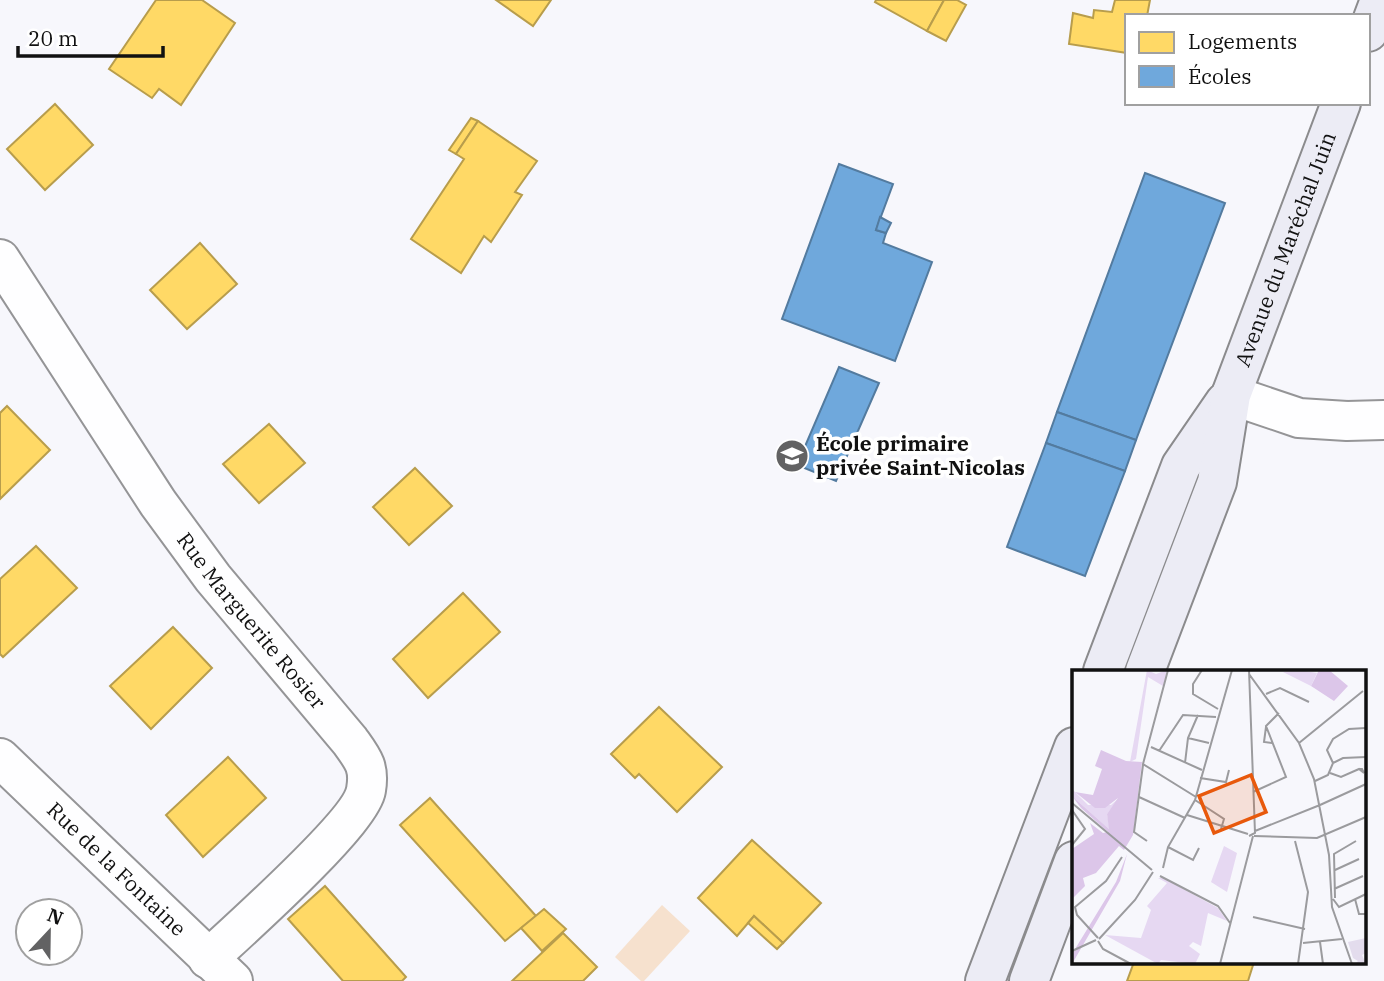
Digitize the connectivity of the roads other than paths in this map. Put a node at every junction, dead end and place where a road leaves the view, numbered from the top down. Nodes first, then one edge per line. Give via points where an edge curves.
1 (1380, 0) edge
2 (1370, 27) edge
3 (1340, 105) edge
4 (0, 258) edge
5 (1230, 395) junction
6 (1384, 420) edge
7 (1103, 670) edge
8 (1146, 670) edge
9 (1072, 752) edge
10 (0, 758) edge
11 (1072, 866) edge
12 (220, 970) edge
13 (985, 981) edge
14 (1029, 981) edge

1 - 2 main road
3 - 5 main road, Avenue du Maréchal Juin
4 - 12 street, Rue Marguerite Rosier via 158,503 213,578 366,763 366,792 354,815 263,909
5 - 6 street via 1299,418
5 - 7 main road, Avenue du Maréchal Juin via 1181,466
5 - 8 main road, Avenue du Maréchal Juin via 1217,482
9 - 13 main road
10 - 12 street, Rue de la Fontaine
11 - 14 main road

